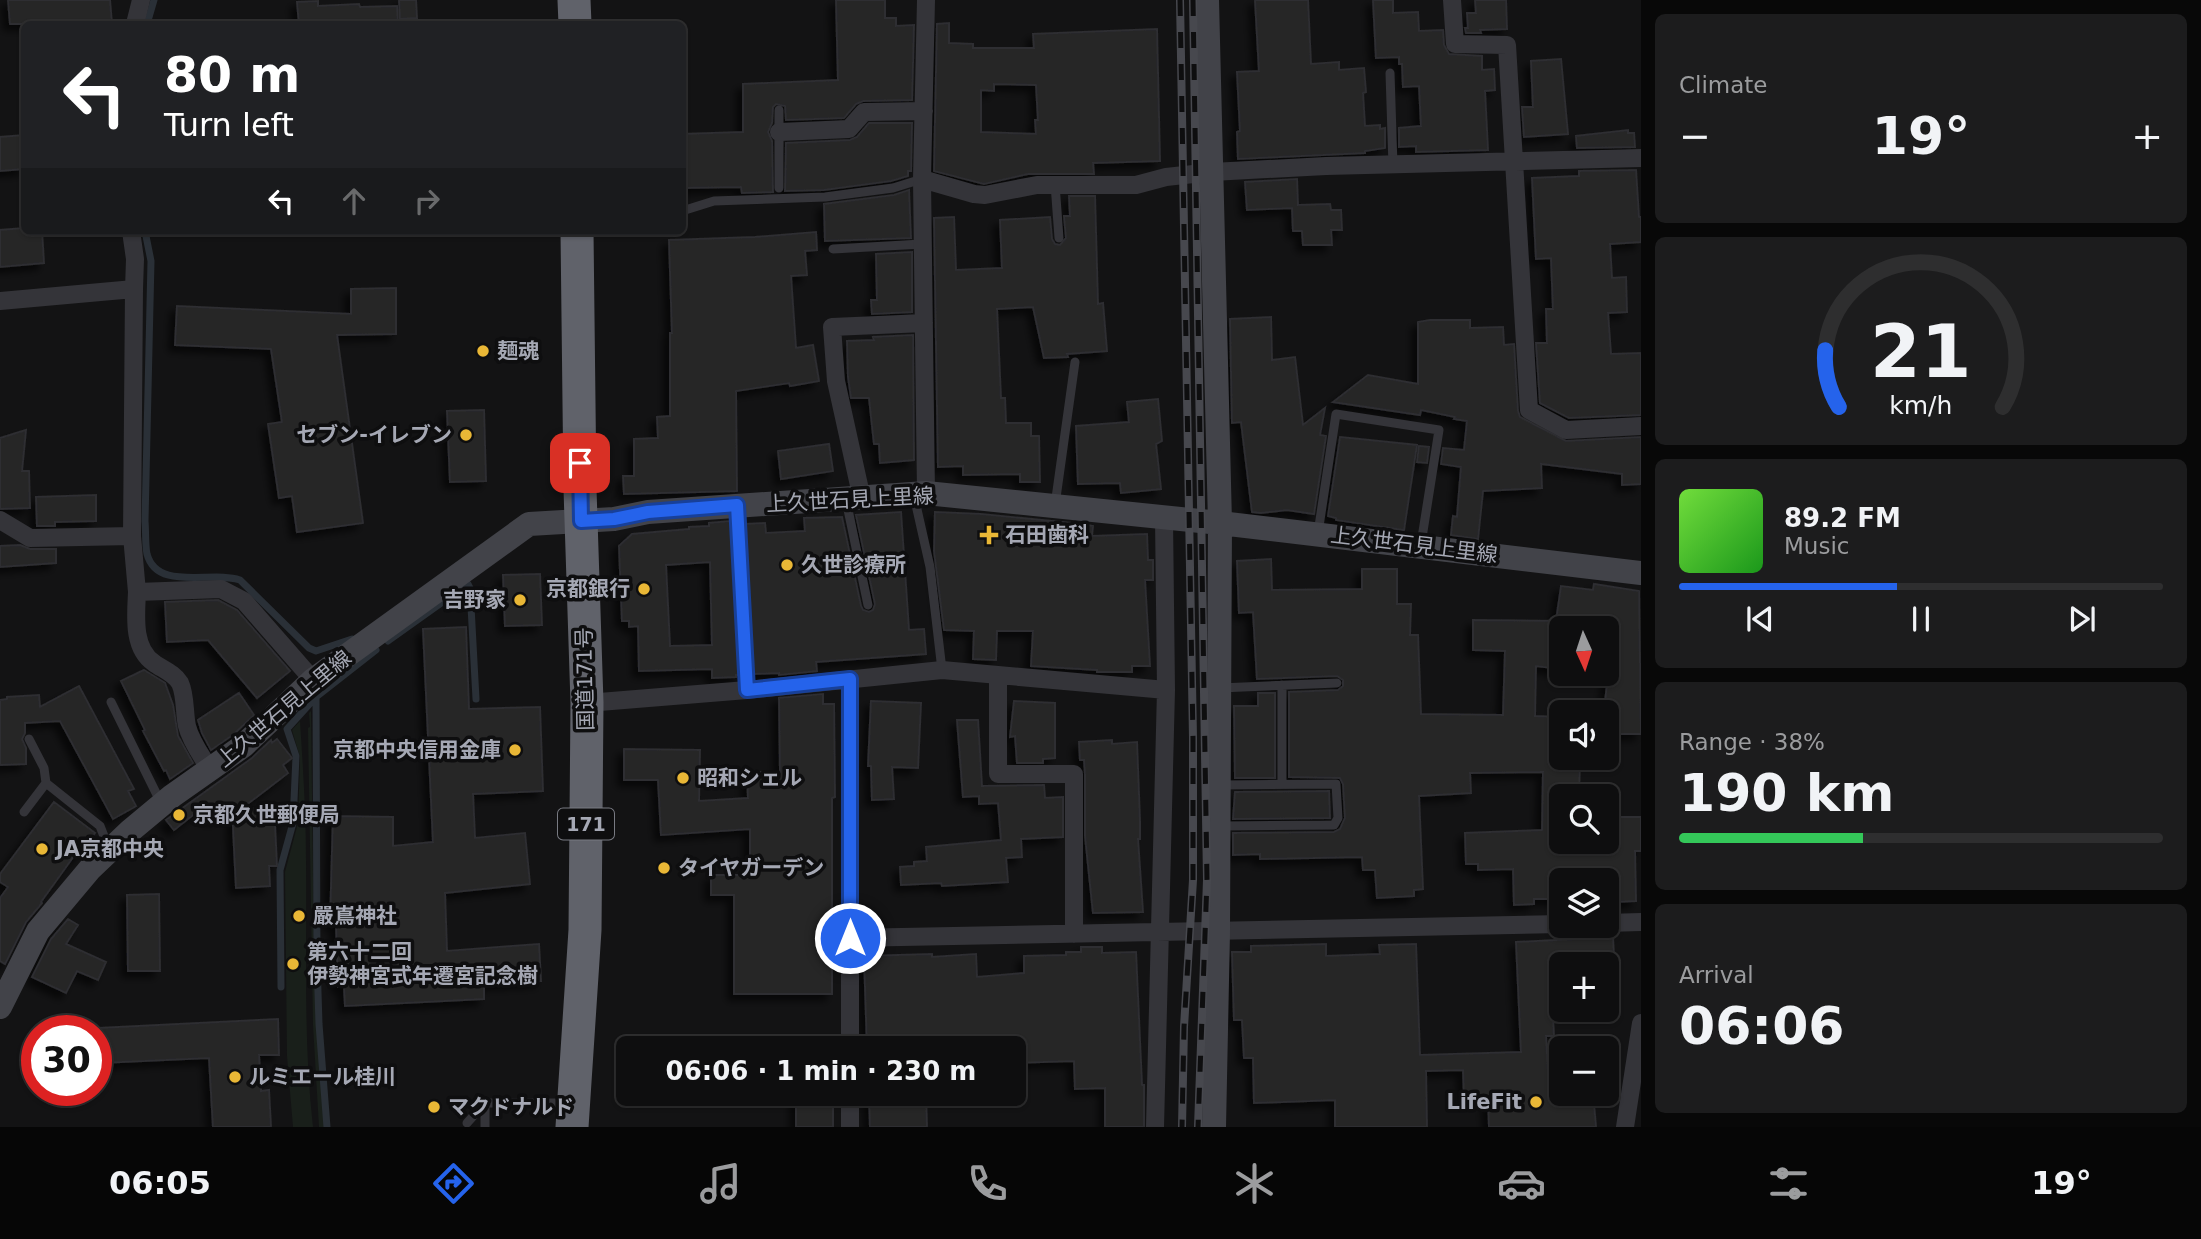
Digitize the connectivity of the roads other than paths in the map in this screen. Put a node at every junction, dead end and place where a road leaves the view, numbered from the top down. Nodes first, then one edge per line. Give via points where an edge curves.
1 (141, 0) edge
2 (574, 0) edge
3 (926, 0) edge
4 (1207, 0) edge
5 (1452, 0) edge
6 (136, 21) edge
7 (575, 21) edge
8 (1391, 73) dead end
9 (779, 110) dead end
10 (923, 111) junction
11 (779, 132) junction
12 (1641, 158) edge
13 (1515, 161) junction
14 (1392, 166) junction
15 (1212, 172) junction
16 (922, 179) junction
17 (1055, 184) junction
18 (779, 188) dead end
19 (686, 210) edge
20 (132, 235) edge
21 (577, 235) edge
22 (1059, 238) dead end
23 (922, 244) junction
24 (833, 249) dead end
25 (134, 289) junction
26 (0, 301) edge
27 (924, 323) junction
28 (1075, 362) dead end
29 (1641, 426) edge
30 (920, 494) junction
31 (854, 499) junction
32 (737, 505) junction
33 (1055, 506) junction
34 (1164, 517) junction
35 (0, 520) edge
36 (581, 521) junction
37 (1220, 523) junction
38 (1317, 534) junction
39 (132, 536) junction
40 (1421, 545) junction
41 (1641, 573) edge
42 (137, 592) junction
43 (868, 605) dead end
44 (942, 670) junction
45 (998, 675) junction
46 (850, 679) junction
47 (313, 680) junction
48 (1337, 683) dead end
49 (1282, 685) junction
50 (1219, 688) junction
51 (747, 690) junction
52 (1166, 690) junction
53 (111, 702) dead end
54 (587, 703) junction
55 (29, 740) dead end
56 (210, 770) junction
57 (46, 783) junction
58 (1283, 784) junction
59 (1219, 785) junction
60 (161, 804) junction
61 (24, 813) dead end
62 (1219, 826) junction
63 (110, 850) junction
64 (1641, 922) edge
65 (1619, 923) edge
66 (1549, 924) edge
67 (1160, 932) junction
68 (1218, 932) junction
69 (1074, 934) junction
70 (850, 938) junction
71 (0, 1007) edge
72 (1641, 1023) edge
73 (850, 1036) edge
74 (485, 1103) junction
75 (850, 1106) edge
76 (573, 1115) edge
77 (467, 1123) dead end
78 (485, 1127) edge
79 (850, 1127) edge
80 (1155, 1127) edge
81 (1214, 1127) edge
82 (1625, 1127) edge

1 - 6 street
2 - 7 highway
3 - 10 street
4 - 15 main road
5 - 13 street via 1455,44 1507,45
8 - 14 lane
9 - 11 lane
10 - 11 street via 864,112 849,129
10 - 16 street
11 - 18 lane
12 - 13 street
13 - 14 street
13 - 29 street via 1530,410 1566,430
14 - 15 street
15 - 17 street via 1136,185
15 - 37 main road
16 - 17 street via 985,195
16 - 19 lane via 893,188 825,197 715,201
16 - 23 street
17 - 22 lane
20 - 25 street
21 - 36 highway, 国道171号 / 171
23 - 24 lane
23 - 27 street
25 - 26 street
25 - 39 street
27 - 30 street
27 - 31 street via 832,327
28 - 33 lane
30 - 31 main road, 上久世石見上里線
30 - 33 main road, 上久世石見上里線
30 - 44 lane
31 - 32 main road, 上久世石見上里線
31 - 43 lane
32 - 36 main road, 上久世石見上里線
32 - 51 lane
33 - 34 main road, 上久世石見上里線
34 - 37 main road, 上久世石見上里線
34 - 52 street
35 - 39 street via 30,538
36 - 47 main road, 上久世石見上里線 via 529,524
36 - 54 highway, 国道171号 / 171
37 - 38 main road, 上久世石見上里線
37 - 50 main road
38 - 40 main road, 上久世石見上里線
38 - 40 lane via 1336,414 1439,430
39 - 42 street
40 - 41 main road, 上久世石見上里線
42 - 47 street via 221,589 233,594
42 - 56 street via 140,649 181,685 191,738
44 - 45 street
44 - 46 street
45 - 52 street
45 - 69 street via 998,774 1074,774
46 - 51 street
46 - 70 street
47 - 56 main road, 上久世石見上里線 via 243,746
48 - 49 lane
49 - 50 lane
49 - 58 lane
50 - 59 main road
51 - 54 street
52 - 67 street
53 - 60 lane
54 - 76 highway, 国道171号 / 171 via 585,930
55 - 57 lane via 44,768
56 - 60 main road, 上久世石見上里線
57 - 61 lane
57 - 63 lane via 100,826
58 - 59 lane
58 - 62 lane via 1336,784 1338,818 1334,825
59 - 62 main road
60 - 63 main road, 上久世石見上里線
62 - 68 main road
63 - 71 main road, 上久世石見上里線 via 38,931
64 - 65 street
66 - 68 street
67 - 68 street
67 - 69 street
67 - 80 street
68 - 81 main road
69 - 70 street
70 - 73 street
72 - 82 street
74 - 76 lane
74 - 77 lane
74 - 78 lane
75 - 79 street

